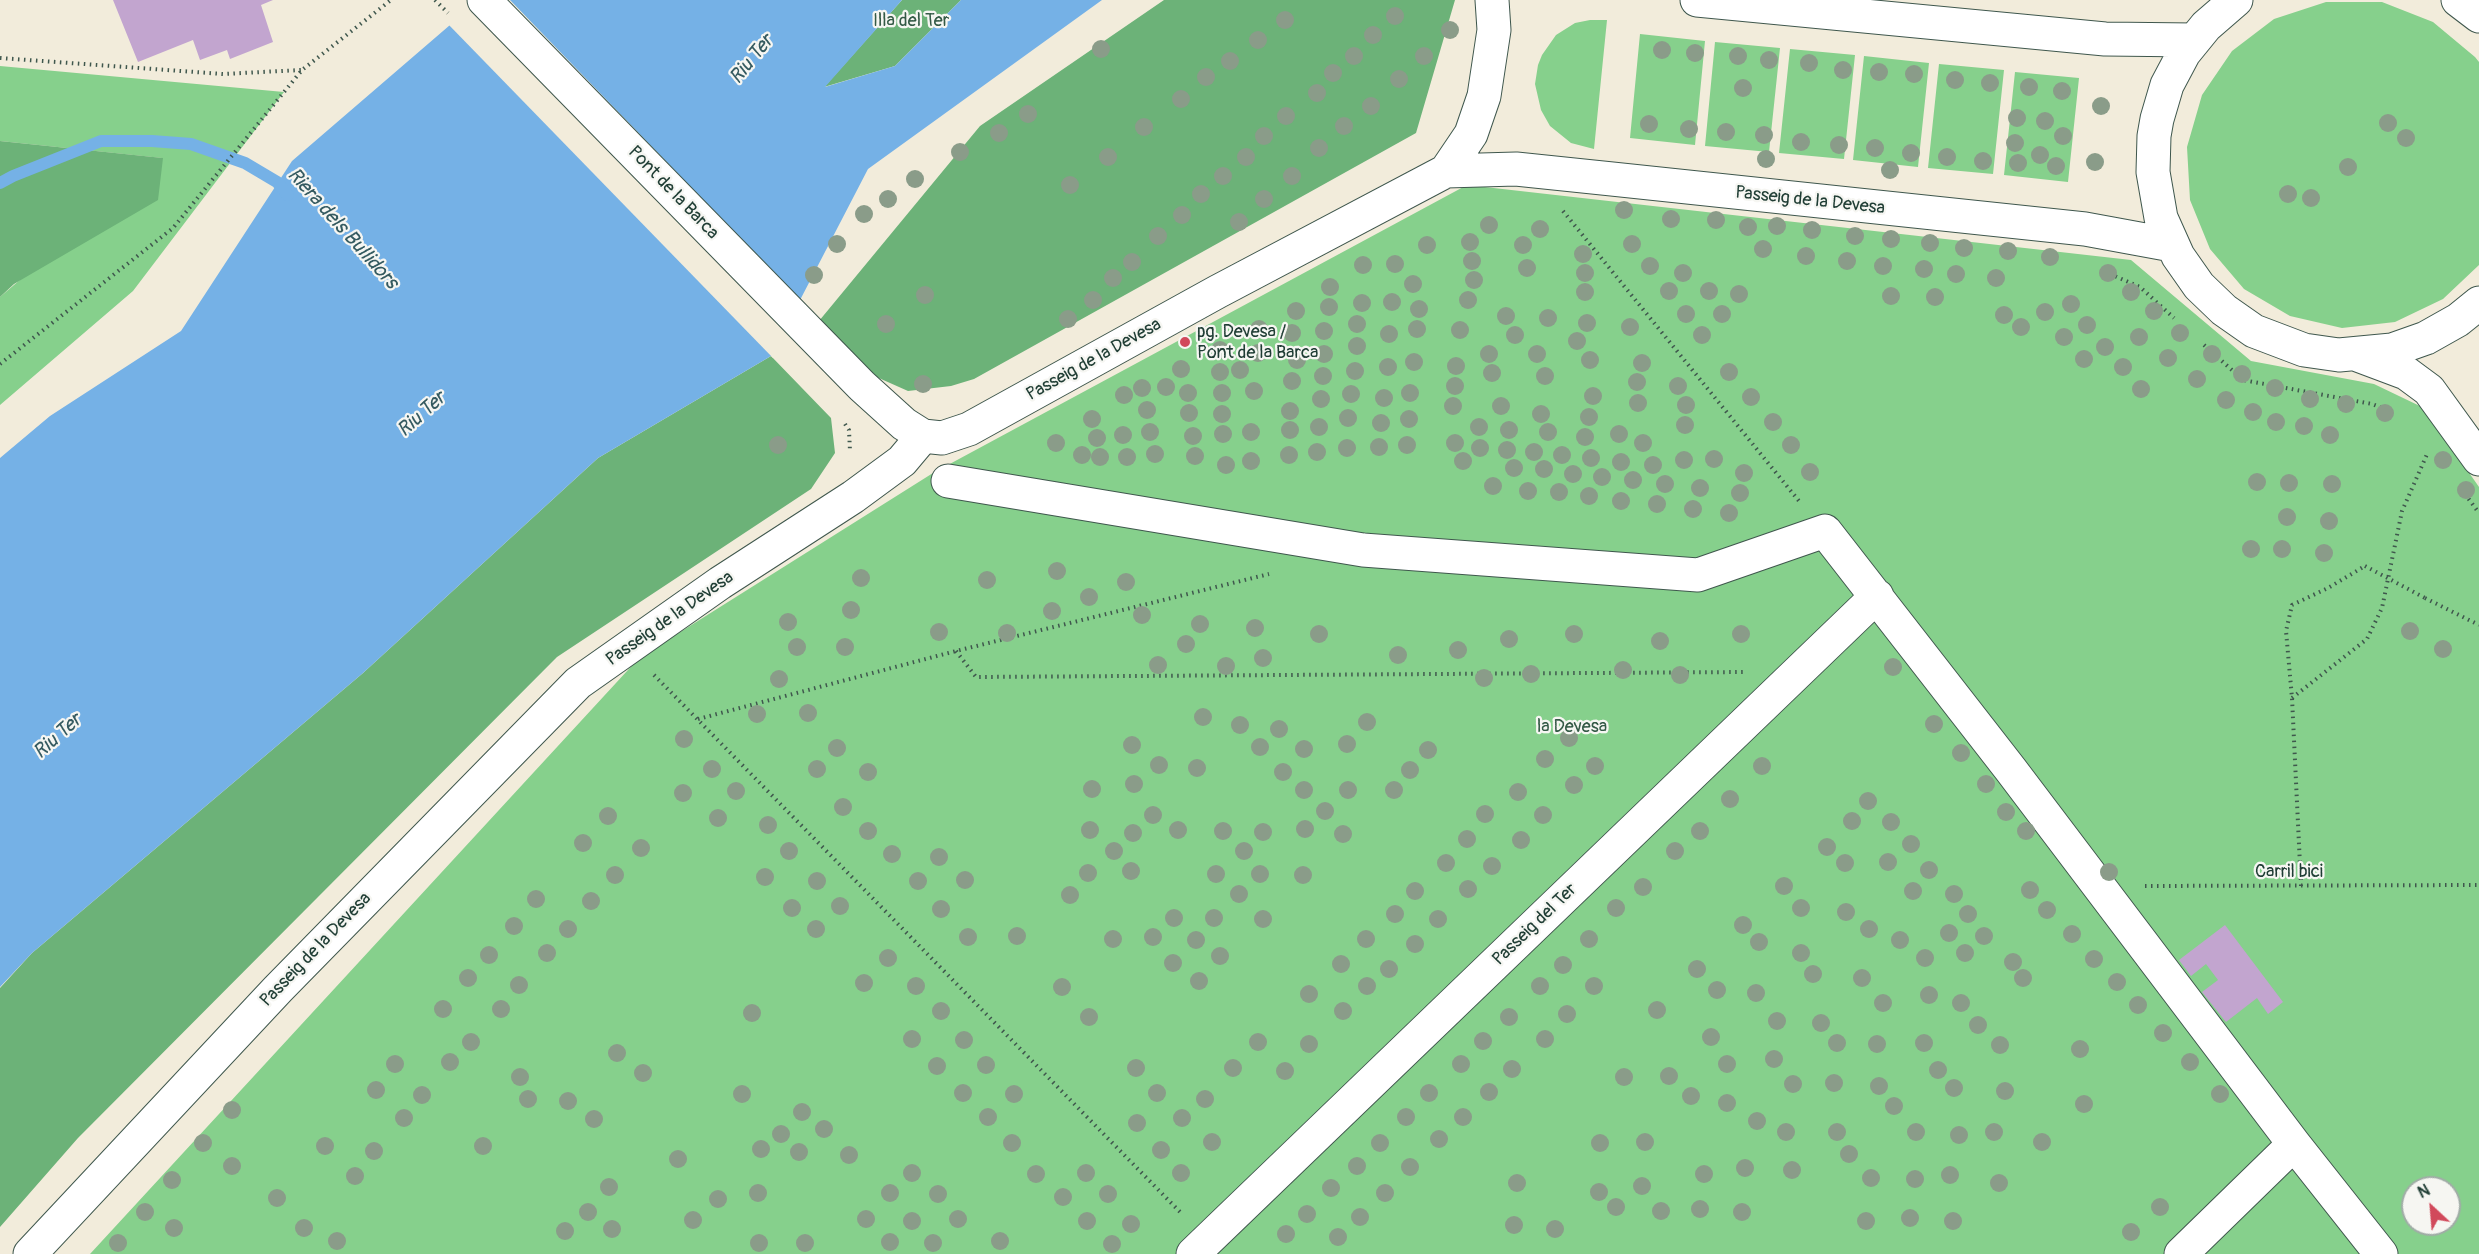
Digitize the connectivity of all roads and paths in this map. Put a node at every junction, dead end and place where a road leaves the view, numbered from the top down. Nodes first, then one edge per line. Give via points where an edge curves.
1 (391, 0) edge
2 (484, 0) edge
3 (1492, 0) edge
4 (1697, 0) edge
5 (2236, 0) edge
6 (2458, 0) edge
7 (2479, 16) edge
8 (2194, 40) junction
9 (0, 58) edge
10 (302, 70) junction
11 (1446, 171) junction
12 (1557, 204) dead end
13 (2172, 245) junction
14 (2102, 270) dead end
15 (2479, 303) edge
16 (2183, 326) dead end
17 (2200, 342) dead end
18 (2356, 354) junction
19 (0, 364) edge
20 (2392, 411) dead end
21 (923, 436) junction
22 (2431, 445) dead end
23 (2479, 459) edge
24 (948, 482) dead end
25 (2465, 493) dead end
26 (2479, 513) edge
27 (1825, 531) junction
28 (1270, 573) dead end
29 (1877, 596) junction
30 (2479, 625) edge
31 (627, 648) junction
32 (956, 651) junction
33 (1798, 672) junction
34 (2292, 698) junction
35 (697, 719) junction
36 (2479, 885) edge
37 (2301, 886) junction
38 (2100, 887) junction
39 (2294, 1144) junction
40 (1207, 1249) edge
41 (30, 1254) edge
42 (2181, 1254) edge
43 (2381, 1254) edge

1 - 10 path
2 - 21 street, Pont de la Barca via 862,386
3 - 11 street, Passeig de la Devesa via 1494,30 1484,96 1471,134
4 - 8 street via 2105,39
5 - 8 street
6 - 7 street
8 - 13 street via 2168,85 2157,119 2152,154 2161,218
9 - 10 path via 223,74
10 - 19 path via 173,228
11 - 13 street, Passeig de la Devesa via 1516,169 2085,229
11 - 21 street, Passeig de la Devesa via 969,429 942,438
12 - 27 path
13 - 18 street via 2205,292 2246,326 2304,350
14 - 16 path via 2140,287
15 - 18 street via 2426,338 2392,350
17 - 20 path via 2243,381
18 - 23 street via 2406,373 2429,390
21 - 31 street, Passeig de la Devesa via 902,461 853,497
22 - 34 path via 2402,511 2382,608 2367,639
24 - 27 street via 1363,550 1698,575
25 - 26 path
27 - 29 street
28 - 32 path
29 - 33 street, Passeig del Ter
29 - 38 street
30 - 34 path, bridge via 2365,566 2292,605 2286,631
31 - 35 path
31 - 41 street, Passeig de la Devesa via 579,683 278,989
32 - 33 path via 976,677
32 - 35 path
33 - 40 street, Passeig del Ter
34 - 37 path
35 - 40 path
36 - 37 path, Carril bici
37 - 38 path, Carril bici
38 - 39 street
39 - 42 street
39 - 43 street

